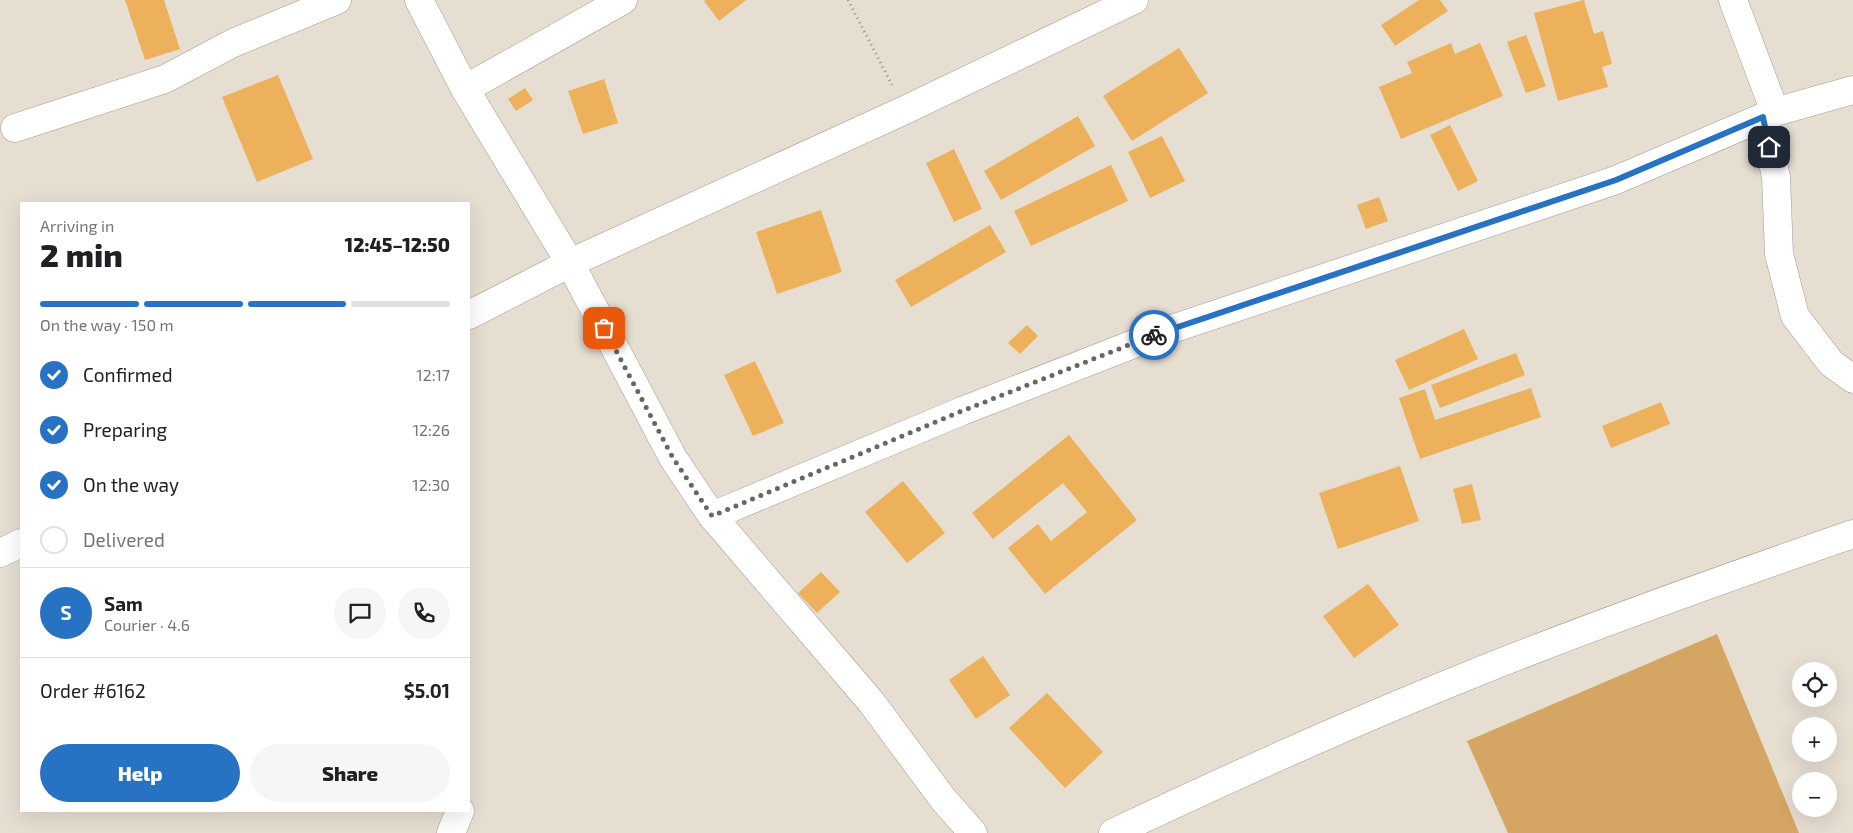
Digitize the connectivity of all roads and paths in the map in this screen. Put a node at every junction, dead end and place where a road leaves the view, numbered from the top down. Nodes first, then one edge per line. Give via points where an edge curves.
1 (337, 0) edge
2 (419, 0) edge
3 (623, 0) edge
4 (848, 0) edge
5 (1134, 0) edge
6 (1733, 0) edge
7 (465, 89) junction
8 (1853, 90) edge
9 (905, 110) junction
10 (1769, 114) junction
11 (15, 128) dead end
12 (570, 263) junction
13 (470, 314) edge
14 (1853, 379) edge
15 (712, 516) junction
16 (1853, 534) edge
17 (20, 543) edge
18 (0, 553) edge
19 (460, 812) edge
20 (451, 833) edge
21 (974, 833) edge
22 (1113, 833) edge

1 - 11 street via 232,43 165,79
2 - 7 street
3 - 7 street
4 - 9 path
5 - 9 street
6 - 10 street
7 - 12 street
8 - 10 street
9 - 12 street
10 - 14 street via 1776,177 1778,254 1795,316 1831,363
10 - 15 street via 1616,180 1172,329 962,411
12 - 13 street
12 - 15 street via 669,450
15 - 21 street via 872,703 943,799
16 - 22 street via 1466,677 1256,766
17 - 18 street
19 - 20 street

